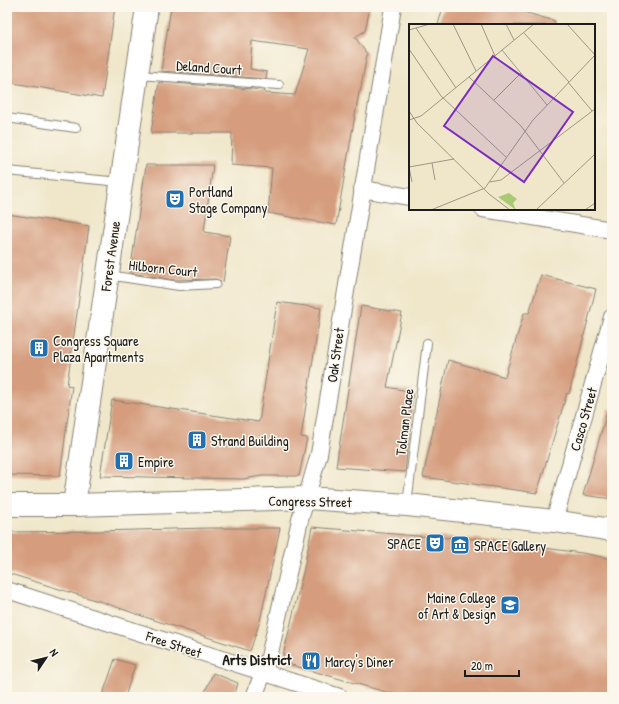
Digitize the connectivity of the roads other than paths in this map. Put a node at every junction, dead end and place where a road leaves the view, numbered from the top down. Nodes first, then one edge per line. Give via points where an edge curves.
1 (147, 7) edge
2 (393, 7) edge
3 (137, 75) junction
4 (279, 85) dead end
5 (7, 118) edge
6 (76, 128) dead end
7 (7, 171) edge
8 (121, 182) junction
9 (362, 190) junction
10 (409, 197) edge
11 (489, 210) edge
12 (612, 230) edge
13 (108, 275) junction
14 (216, 284) dead end
15 (612, 317) edge
16 (427, 343) dead end
17 (307, 498) junction
18 (7, 505) edge
19 (74, 505) junction
20 (407, 505) junction
21 (554, 521) junction
22 (612, 530) edge
23 (7, 590) edge
24 (263, 673) junction
25 (254, 697) edge
26 (340, 697) edge

1 - 3 main road, Forest Avenue
2 - 9 street, Oak Street
3 - 4 lane, Deland Court
3 - 8 main road, Forest Avenue
5 - 6 lane
7 - 8 lane
8 - 13 main road, Forest Avenue
9 - 10 street
9 - 17 street, Oak Street via 319,454
11 - 12 street
13 - 14 lane, Hilborn Court via 179,286
13 - 19 main road, Forest Avenue
15 - 21 street, Casco Street
16 - 20 lane, Tolman Place
17 - 19 main road, Congress Street
17 - 20 main road, Congress Street
17 - 24 street, Oak Street
18 - 19 main road, Congress Street
20 - 21 main road, Congress Street
21 - 22 main road, Congress Street
23 - 24 street, Free Street
24 - 25 street, Oak Street
24 - 26 street, Free Street

